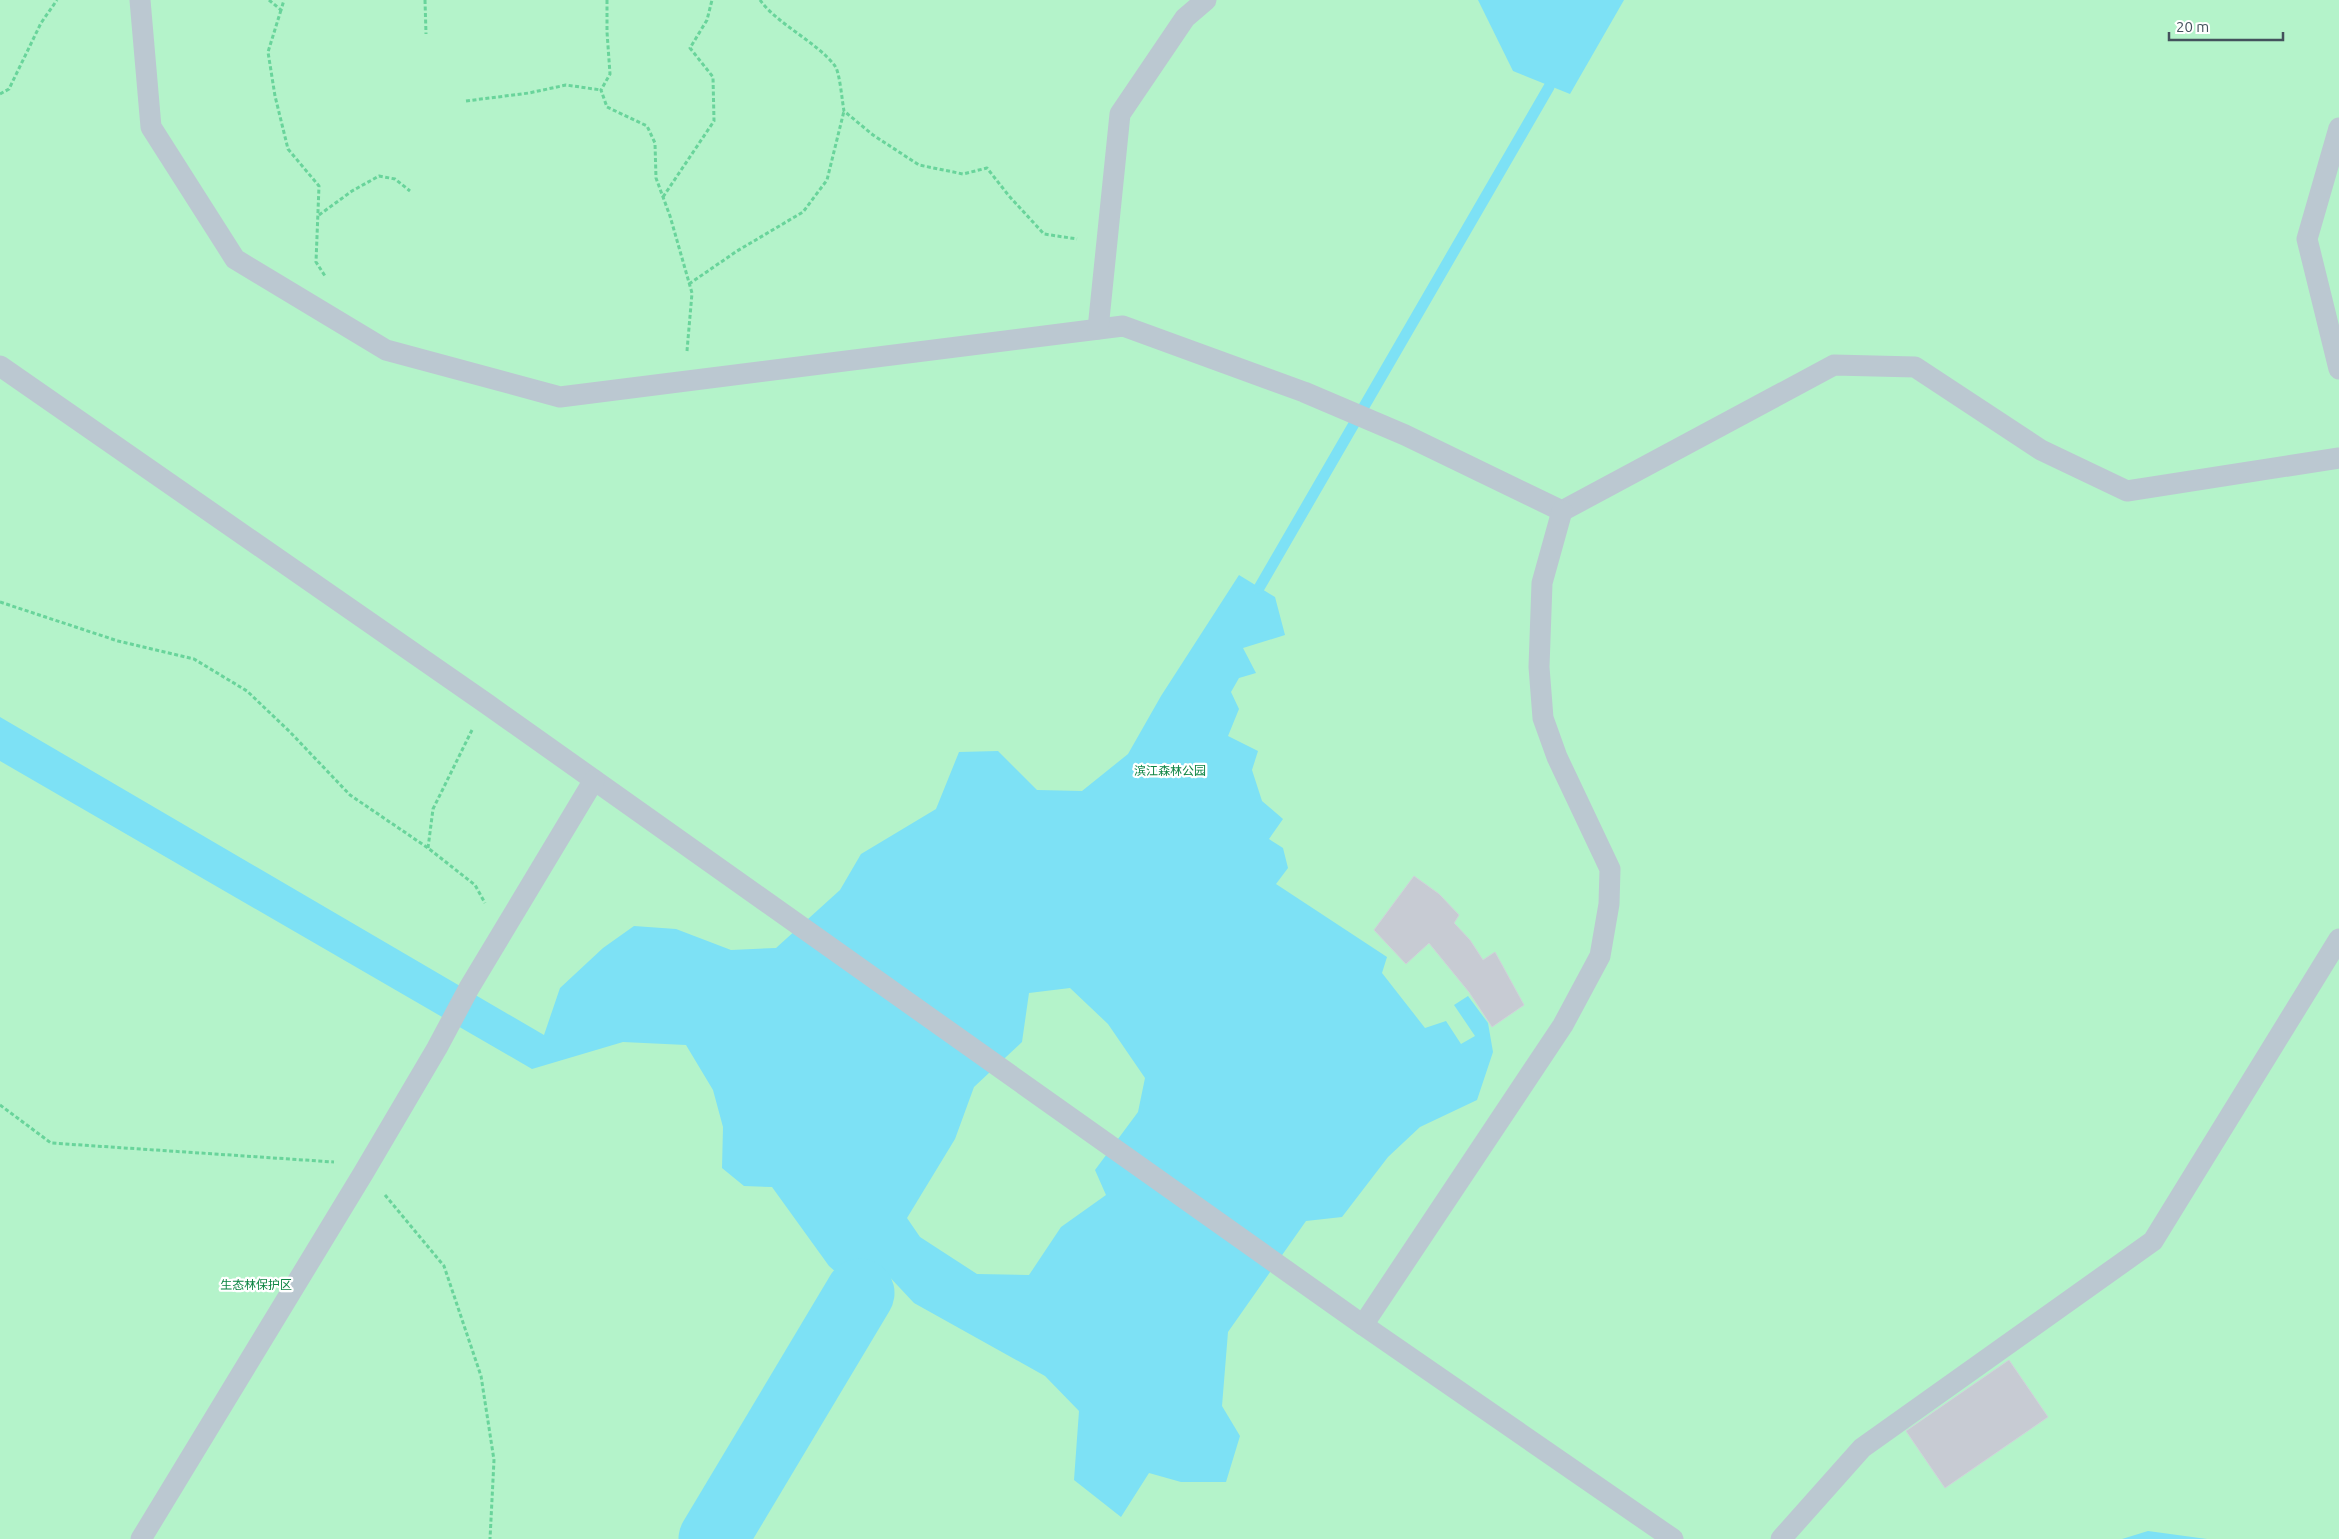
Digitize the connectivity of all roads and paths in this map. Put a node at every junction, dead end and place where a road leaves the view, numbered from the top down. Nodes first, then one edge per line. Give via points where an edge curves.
1 (57, 0) edge
2 (140, 0) edge
3 (269, 0) edge
4 (284, 0) edge
5 (425, 0) edge
6 (607, 0) edge
7 (712, 0) edge
8 (760, 0) edge
9 (1206, 0) edge
10 (281, 10) junction
11 (426, 34) dead end
12 (601, 90) junction
13 (0, 94) edge
14 (466, 101) dead end
15 (844, 111) junction
16 (2339, 128) edge
17 (410, 191) dead end
18 (663, 197) junction
19 (319, 216) junction
20 (1107, 245) junction
21 (330, 284) dead end
22 (689, 284) junction
23 (1098, 329) junction
24 (0, 366) edge
25 (2339, 369) edge
26 (712, 378) junction
27 (2339, 458) edge
28 (1562, 511) junction
29 (0, 602) edge
30 (486, 704) junction
31 (594, 780) junction
32 (428, 848) junction
33 (502, 934) junction
34 (2339, 938) edge
35 (1363, 1325) junction
36 (142, 1539) edge
37 (1673, 1539) edge
38 (1782, 1539) edge

1 - 13 path via 41,23 9,89
2 - 26 lane via 151,126 235,259 386,350 560,397
3 - 10 path
4 - 10 path
5 - 11 path
6 - 12 path via 610,74
7 - 18 path via 707,20 690,48 713,77 714,121
8 - 15 path via 765,8 793,28 836,67
9 - 20 lane via 1185,18 1120,114
10 - 19 path via 268,52 274,96 288,149 319,186
12 - 14 path via 566,85 529,94
12 - 18 path via 607,107 647,126 655,143 656,178
15 - 20 path via 873,135 919,165 963,174 987,168 1044,234
15 - 22 path via 827,180 803,212
16 - 25 lane via 2307,239
17 - 19 path via 395,179 379,176
18 - 22 path
19 - 21 path via 316,262
20 - 23 lane
22 - 26 path via 692,293 687,351
23 - 26 lane
23 - 28 lane via 1123,326 1304,392 1405,435
24 - 30 lane
27 - 28 lane via 2127,491 2041,450 1915,367 1834,365
28 - 35 lane via 1542,583 1539,667 1542,710 1557,757 1610,870 1609,904 1600,956 1562,1025
29 - 32 path via 118,641 194,660 247,691 350,795
30 - 31 lane
30 - 32 path via 433,809
31 - 33 lane
31 - 35 lane
32 - 33 path via 474,885
33 - 36 lane
34 - 38 lane via 2153,1241 1862,1448
35 - 37 lane

